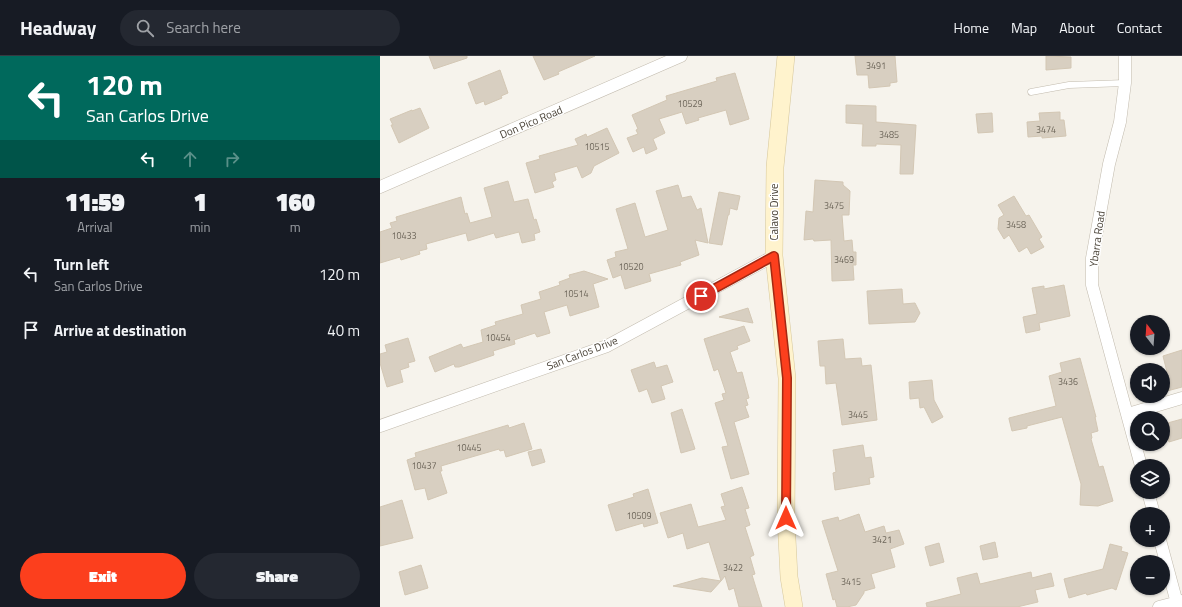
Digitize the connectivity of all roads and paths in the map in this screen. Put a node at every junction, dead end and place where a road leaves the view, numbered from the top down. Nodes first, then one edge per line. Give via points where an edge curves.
1 (681, 56) edge
2 (786, 56) edge
3 (1125, 56) edge
4 (1125, 83) junction
5 (1031, 92) dead end
6 (380, 187) edge
7 (774, 256) junction
8 (1182, 398) edge
9 (1128, 414) junction
10 (380, 426) edge
11 (1139, 459) edge
12 (1162, 547) edge
13 (1179, 604) edge
14 (794, 607) edge
15 (1159, 607) edge

1 - 6 street, Don Pico Road
2 - 7 street, Calavo Drive via 775,167
3 - 4 street, Ybarra Road
4 - 5 lane via 1069,85
4 - 9 street, Ybarra Road via 1120,122 1109,164 1092,258 1092,285
7 - 10 street, San Carlos Drive via 607,346
7 - 14 street, Calavo Drive via 787,378 786,518 789,577
8 - 9 street
9 - 11 street, Ybarra Road
12 - 13 street
13 - 15 street

